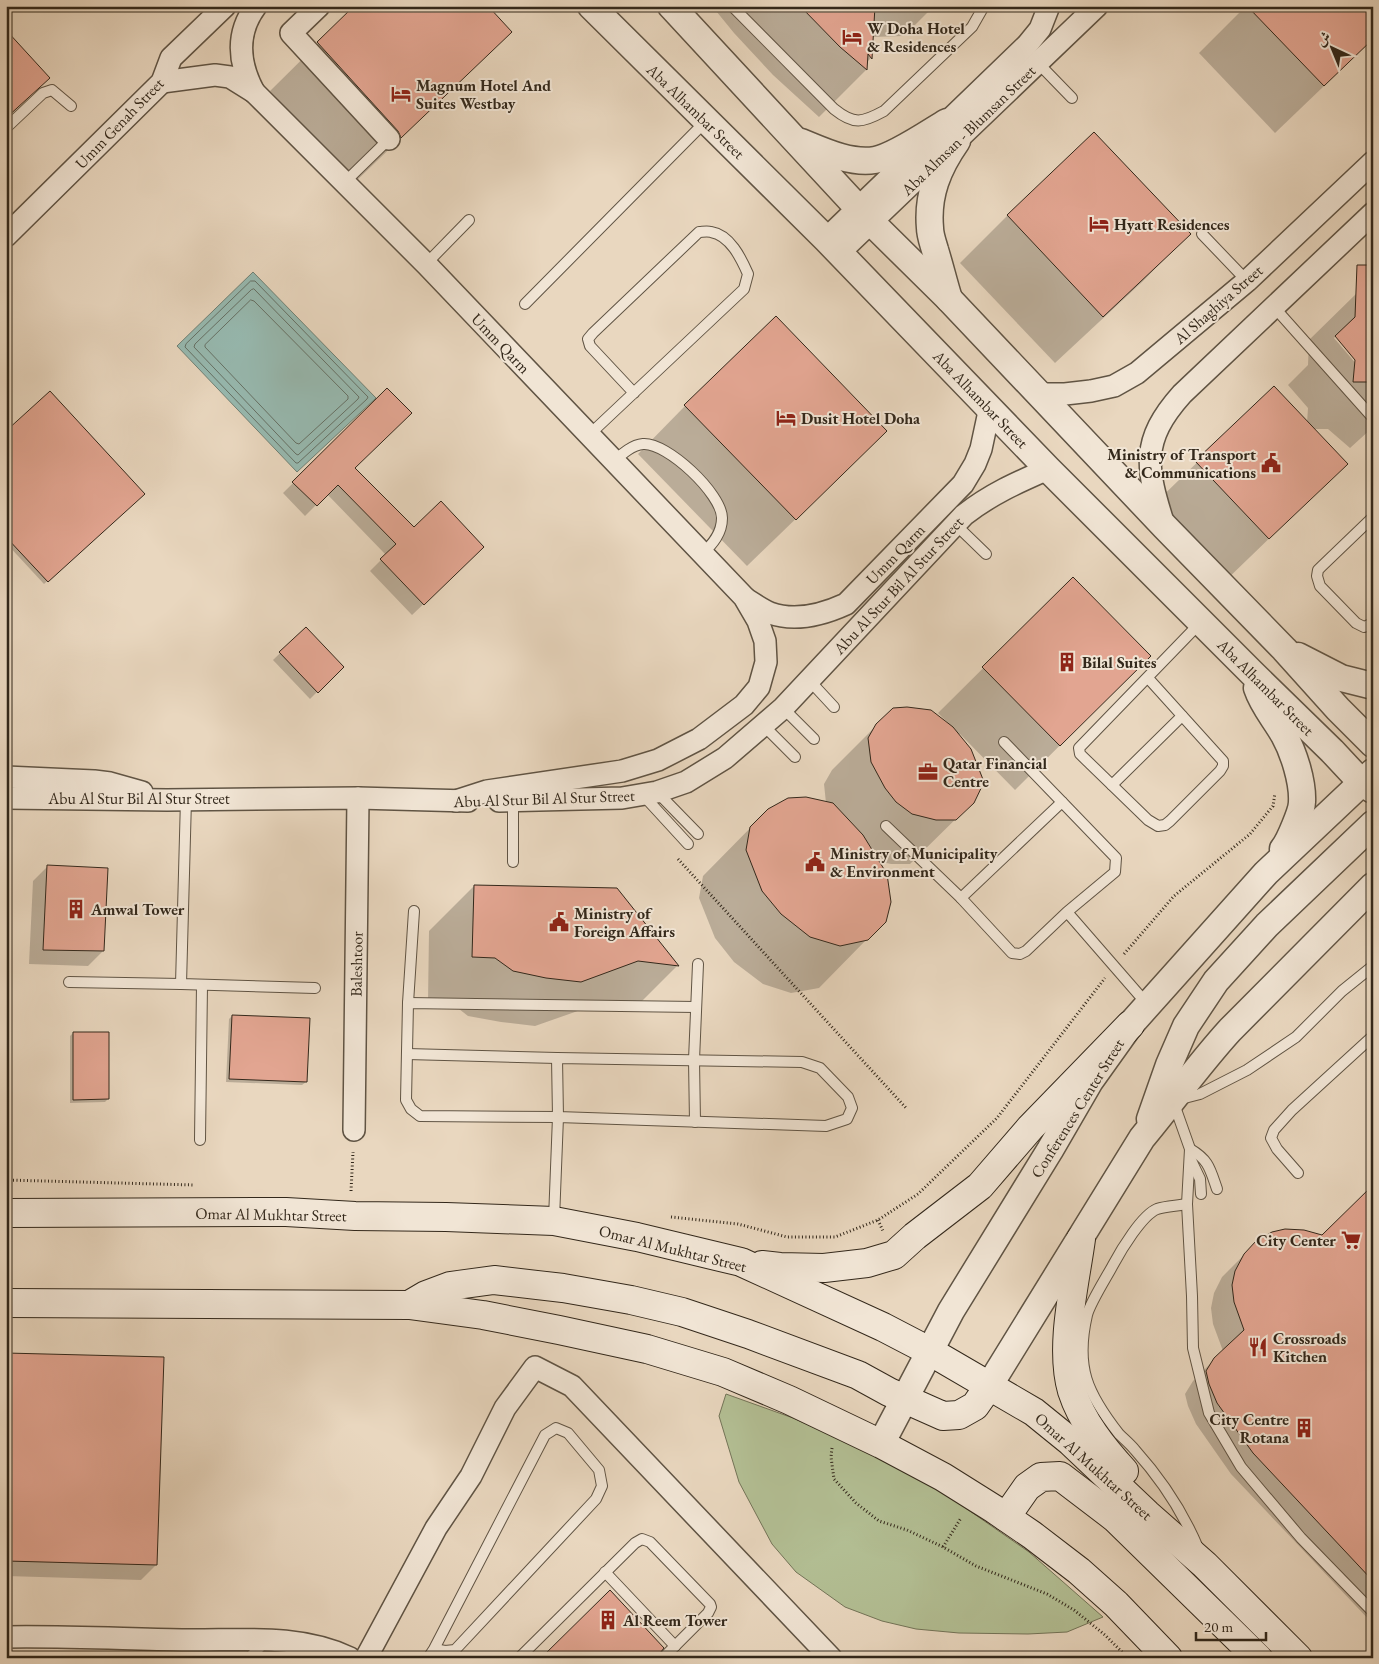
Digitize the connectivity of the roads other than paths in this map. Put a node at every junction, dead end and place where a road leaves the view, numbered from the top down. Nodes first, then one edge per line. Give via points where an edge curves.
1 (225, 6) edge
2 (256, 6) edge
3 (319, 6) edge
4 (591, 6) edge
5 (671, 6) edge
6 (732, 6) edge
7 (984, 6) edge
8 (1049, 6) edge
9 (1097, 6) edge
10 (1038, 63) junction
11 (162, 82) junction
12 (254, 92) junction
13 (1072, 98) dead end
14 (72, 106) dead end
15 (706, 120) junction
16 (6, 128) edge
17 (952, 132) junction
18 (389, 138) joint
19 (793, 139) junction
20 (1373, 162) edge
21 (344, 183) junction
22 (1373, 213) edge
23 (865, 215) junction
24 (469, 220) dead end
25 (1202, 234) dead end
26 (6, 236) edge
27 (833, 246) junction
28 (426, 264) junction
29 (1247, 282) junction
30 (949, 299) junction
31 (525, 304) dead end
32 (1274, 307) junction
33 (634, 393) junction
34 (1038, 394) junction
35 (990, 407) junction
36 (1373, 418) edge
37 (589, 435) junction
38 (614, 461) junction
39 (1048, 469) junction
40 (1373, 517) edge
41 (955, 524) junction
42 (1165, 527) junction
43 (702, 554) junction
44 (986, 554) dead end
45 (744, 597) junction
46 (1201, 622) junction
47 (1373, 623) edge
48 (1284, 649) junction
49 (1252, 673) junction
50 (1148, 678) junction
51 (809, 680) junction
52 (1373, 686) edge
53 (834, 707) dead end
54 (783, 708) junction
55 (1182, 716) junction
56 (763, 725) junction
57 (814, 739) dead end
58 (1004, 742) dead end
59 (1373, 744) edge
60 (795, 757) dead end
61 (6, 777) edge
62 (1369, 781) edge
63 (1112, 785) junction
64 (649, 793) junction
65 (6, 798) edge
66 (358, 798) junction
67 (176, 799) junction
68 (513, 800) junction
69 (456, 802) junction
70 (1062, 802) junction
71 (1373, 824) edge
72 (886, 826) dead end
73 (698, 834) dead end
74 (688, 844) dead end
75 (512, 862) dead end
76 (1266, 873) junction
77 (1373, 886) edge
78 (961, 898) junction
79 (414, 911) dead end
80 (1067, 912) junction
81 (698, 964) dead end
82 (1373, 966) edge
83 (69, 982) dead end
84 (181, 984) junction
85 (202, 985) junction
86 (315, 988) dead end
87 (408, 1003) junction
88 (1148, 1005) junction
89 (696, 1007) junction
90 (1130, 1026) junction
91 (1373, 1036) edge
92 (407, 1054) junction
93 (556, 1058) junction
94 (694, 1060) junction
95 (1173, 1101) junction
96 (558, 1117) junction
97 (695, 1122) junction
98 (354, 1130) road end
99 (1142, 1138) junction
100 (200, 1140) dead end
101 (1190, 1153) junction
102 (1298, 1172) dead end
103 (1217, 1189) dead end
104 (1201, 1194) dead end
105 (1187, 1204) junction
106 (6, 1213) edge
107 (554, 1221) junction
108 (1081, 1239) junction
109 (741, 1262) junction
110 (6, 1303) edge
111 (409, 1305) junction
112 (931, 1352) junction
113 (989, 1386) junction
114 (905, 1399) junction
115 (881, 1444) junction
116 (1147, 1514) junction
117 (1006, 1517) junction
118 (1205, 1565) junction
119 (605, 1572) junction
120 (1373, 1612) edge
121 (6, 1637) edge
122 (268, 1639) junction
123 (675, 1646) junction
124 (431, 1653) edge
125 (249, 1658) edge
126 (350, 1658) edge
127 (366, 1658) edge
128 (519, 1658) edge
129 (663, 1658) edge
130 (831, 1658) edge
131 (1168, 1658) edge
132 (1258, 1658) edge
133 (1298, 1658) edge

1 - 11 street, Umm Genah Street via 171,58
2 - 12 street, Umm Qarm via 246,24 242,42 246,77
3 - 18 street via 291,33
4 - 15 street, Aba Alhambar Street
5 - 19 street
6 - 7 lane via 834,109 856,121 868,120 884,111 972,26
8 - 17 street, Aba Almsan - Blumsan Street via 1040,29
9 - 10 street, Aba Almsan - Blumsan Street
10 - 13 lane
10 - 17 street, Aba Almsan - Blumsan Street
11 - 12 street, Umm Qarm via 215,75 230,78
11 - 26 street, Umm Genah Street
12 - 21 street, Umm Qarm
14 - 16 lane via 52,90 43,93
15 - 27 street, Aba Alhambar Street
15 - 31 lane
17 - 19 street via 913,142 876,160 831,154
17 - 23 street, Aba Almsan - Blumsan Street
17 - 30 street via 933,189 930,209 930,230
18 - 21 lane
19 - 23 street
20 - 29 street, Al Shaghiya Street
21 - 28 street, Umm Qarm
22 - 32 street
23 - 27 street, Aba Almsan - Blumsan Street
23 - 30 street
24 - 28 lane
25 - 29 lane
27 - 35 street, Aba Alhambar Street
28 - 37 street, Umm Qarm
29 - 34 street, Al Shaghiya Street via 1137,373 1114,386 1091,392
30 - 34 street
32 - 36 lane
32 - 42 street via 1182,394 1158,428 1151,445 1150,466 1153,491
33 - 33 lane via 744,289 748,274 730,242 712,232 699,232 588,339 590,346
33 - 37 lane
34 - 42 street
35 - 39 street, Aba Alhambar Street
35 - 45 street, Umm Qarm via 978,456 963,484 846,604 804,617 782,616 768,612
37 - 38 street, Umm Qarm
38 - 43 street, Umm Qarm
38 - 43 lane via 632,447 644,444 665,450 694,474 716,500 722,516 720,531
39 - 41 street, Abu Al Stur Bil Al Stur Street via 984,499
39 - 46 street, Aba Alhambar Street
40 - 47 lane via 1318,570 1317,576 1320,586 1356,623 1364,627
41 - 44 lane
41 - 51 street, Abu Al Stur Bil Al Stur Street
42 - 48 street
43 - 45 street, Umm Qarm
45 - 69 street, Umm Qarm via 765,640 766,662 759,687 744,705 699,739 658,760 622,771 486,791
46 - 49 street, Aba Alhambar Street
46 - 50 lane
48 - 52 street via 1341,678
48 - 59 street
49 - 62 street, Aba Alhambar Street via 1332,751
49 - 76 street via 1261,699 1284,735 1298,766 1302,804 1286,846
50 - 55 lane
50 - 63 lane via 1080,748 1080,754
51 - 53 lane
51 - 54 street, Abu Al Stur Bil Al Stur Street
54 - 56 street, Abu Al Stur Bil Al Stur Street
54 - 57 lane
55 - 63 lane
55 - 63 lane via 1223,766 1170,821 1158,826 1153,823
56 - 60 lane
56 - 64 street, Abu Al Stur Bil Al Stur Street via 725,758 686,782
58 - 70 lane
61 - 67 street via 110,783
62 - 76 street, Conferences Center Street
64 - 68 street, Abu Al Stur Bil Al Stur Street via 622,798
64 - 73 lane
64 - 74 lane
65 - 67 street, Abu Al Stur Bil Al Stur Street
66 - 67 street, Abu Al Stur Bil Al Stur Street
66 - 69 street, Abu Al Stur Bil Al Stur Street
66 - 98 street, Baleshtoor
67 - 84 lane
68 - 69 street, Abu Al Stur Bil Al Stur Street
68 - 75 lane
70 - 78 lane
70 - 80 lane via 1116,858 1115,872
71 - 99 street via 1267,925 1216,981 1186,1026
72 - 78 lane
76 - 88 street, Conferences Center Street
77 - 95 street via 1230,1030
78 - 80 lane via 1012,953 1026,951
79 - 87 lane
80 - 88 lane
81 - 89 lane
82 - 95 lane via 1342,991 1296,1037 1255,1065 1200,1094
83 - 84 lane
84 - 85 lane
85 - 86 lane
85 - 100 lane
87 - 89 lane
87 - 92 lane
88 - 90 street, Conferences Center Street
89 - 94 lane
90 - 109 main road via 1030,1128 980,1186 894,1255 867,1264 824,1268
90 - 112 street, Conferences Center Street via 1090,1081 951,1311
91 - 102 lane via 1274,1130 1272,1138 1276,1149
92 - 93 lane
92 - 96 lane via 406,1100 420,1116
93 - 94 lane
93 - 96 lane
94 - 97 lane
94 - 97 lane via 802,1062 820,1068 848,1097 852,1108 848,1119 826,1126
95 - 99 street
95 - 101 lane
96 - 97 lane
96 - 107 lane
99 - 108 street
101 - 103 lane via 1202,1156
101 - 104 lane via 1200,1179
101 - 105 lane
105 - 118 lane via 1155,1210 1143,1220 1116,1259 1087,1313 1082,1363 1094,1397 1120,1435 1170,1494
105 - 120 lane via 1193,1348 1209,1414 1240,1467 1301,1538
106 - 107 main road, Omar Al Mukhtar Street via 286,1212
107 - 109 main road, Omar Al Mukhtar Street
108 - 113 street
108 - 116 main road via 1068,1332 1068,1372 1072,1391 1084,1419 1142,1497
109 - 112 main road, Omar Al Mukhtar Street
110 - 111 main road
111 - 114 main road via 450,1286 494,1280 631,1300 682,1312 805,1354 858,1375
111 - 115 main road via 483,1315 647,1349 723,1372
112 - 113 main road, Omar Al Mukhtar Street
112 - 114 street, Conferences Center Street
113 - 114 main road via 975,1406 959,1415 942,1416
113 - 116 main road, Omar Al Mukhtar Street via 1034,1412 1071,1442
114 - 115 street, Conferences Center Street
115 - 117 main road via 943,1477
116 - 118 main road, Omar Al Mukhtar Street
117 - 131 main road via 1079,1570
117 - 132 main road via 1026,1487 1041,1477 1060,1476 1114,1518
118 - 133 main road, Omar Al Mukhtar Street
119 - 123 lane
119 - 123 lane via 638,1540 646,1539 710,1604 708,1613
119 - 128 lane
121 - 122 street
122 - 125 lane
122 - 126 street via 332,1649
123 - 129 lane
124 - 124 lane via 545,1435 556,1428 568,1434 599,1470 602,1486 596,1499 455,1650
127 - 130 street via 436,1528 471,1476 505,1408 535,1367 572,1386

